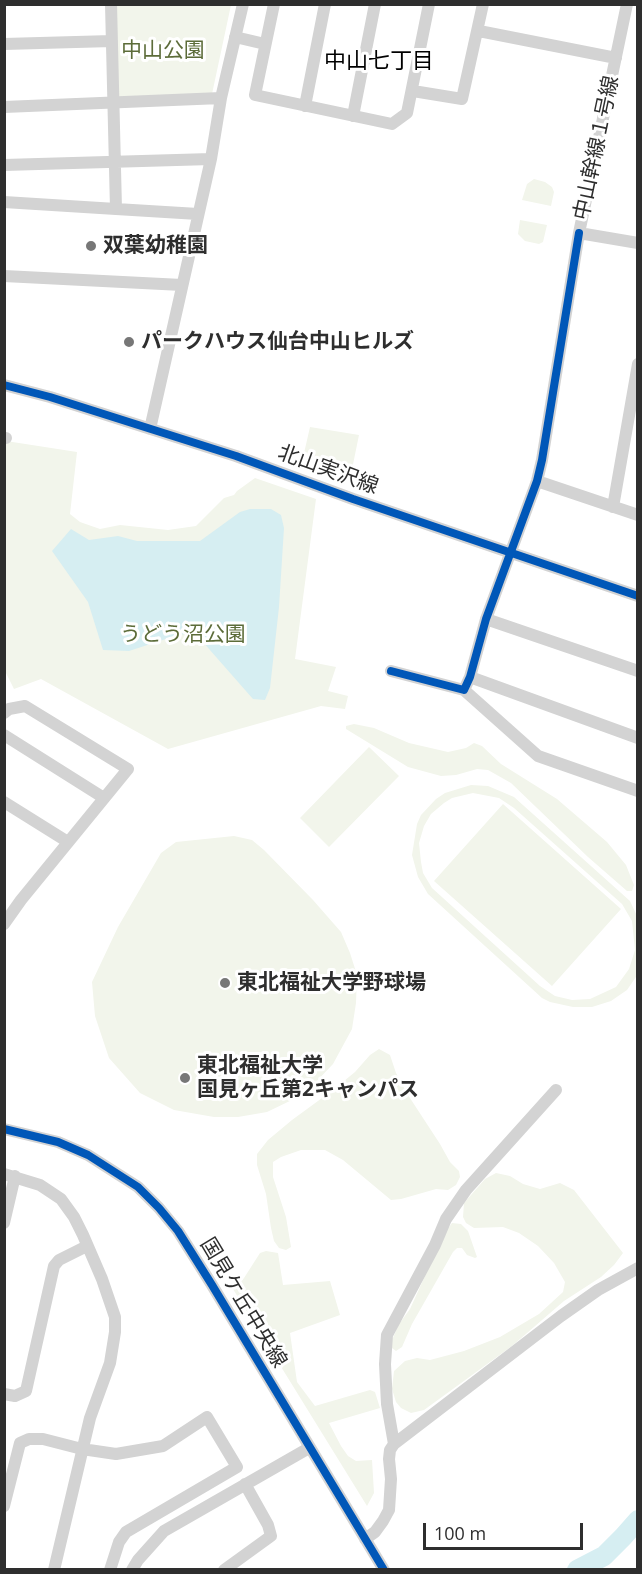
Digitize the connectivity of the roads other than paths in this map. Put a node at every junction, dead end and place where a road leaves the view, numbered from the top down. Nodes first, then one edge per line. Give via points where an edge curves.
1 (111, 4) edge
2 (243, 4) edge
3 (274, 4) edge
4 (325, 4) edge
5 (375, 4) edge
6 (429, 4) edge
7 (483, 4) edge
8 (627, 4) edge
9 (479, 31) junction
10 (235, 37) junction
11 (112, 41) junction
12 (4, 44) edge
13 (265, 44) junction
14 (616, 58) junction
15 (413, 91) junction
16 (221, 98) junction
17 (113, 103) junction
18 (305, 106) junction
19 (4, 107) edge
20 (353, 116) junction
21 (211, 159) junction
22 (115, 162) junction
23 (4, 165) edge
24 (4, 202) edge
25 (116, 209) junction
26 (198, 214) junction
27 (579, 233) junction
28 (638, 243) edge
29 (4, 276) edge
30 (182, 285) junction
31 (638, 364) edge
32 (4, 385) edge
33 (150, 429) junction
34 (537, 481) junction
35 (613, 507) junction
36 (638, 515) edge
37 (510, 553) junction
38 (638, 596) edge
39 (486, 619) junction
40 (391, 671) dead end
41 (638, 671) edge
42 (470, 677) junction
43 (464, 690) junction
44 (4, 713) edge
45 (4, 735) edge
46 (638, 738) edge
47 (638, 791) edge
48 (104, 798) junction
49 (4, 802) edge
50 (68, 842) junction
51 (5, 924) edge
52 (556, 1090) dead end
53 (4, 1129) edge
54 (10, 1175) edge
55 (4, 1223) edge
56 (87, 1246) junction
57 (638, 1268) edge
58 (4, 1394) edge
59 (394, 1444) junction
60 (309, 1448) junction
61 (82, 1449) junction
62 (245, 1484) junction
63 (4, 1506) edge
64 (365, 1539) junction
65 (54, 1569) edge
66 (110, 1569) edge
67 (132, 1569) edge
68 (224, 1569) edge
69 (384, 1569) edge

1 - 11 street
2 - 10 street
3 - 13 street
4 - 18 street
5 - 20 street
6 - 15 street
7 - 9 street
8 - 14 street, 中山幹線１号線
9 - 14 street
9 - 15 street via 462,99
10 - 13 street
10 - 16 street
11 - 12 street
11 - 17 street
13 - 18 street via 255,95
14 - 27 street, 中山幹線１号線
15 - 20 street via 407,113 393,124
16 - 17 street
16 - 21 street
17 - 19 street
17 - 22 street
18 - 20 street
21 - 22 street
21 - 26 street
22 - 23 street
22 - 25 street
24 - 25 street
25 - 26 street
26 - 30 street
27 - 28 street, 中山幹線１号線
27 - 34 street
29 - 30 street
30 - 33 street
31 - 35 street
32 - 33 street, 北山実沢線
33 - 37 street, 北山実沢線
34 - 35 street
34 - 37 street
35 - 36 street
37 - 38 street, 北山実沢線
37 - 39 street
39 - 41 street
39 - 42 street
40 - 43 street
42 - 43 street
42 - 46 street
43 - 47 street via 538,756
44 - 48 street via 25,706 128,769
45 - 48 street
48 - 50 street
49 - 50 street
50 - 51 street
52 - 59 street via 466,1190 446,1220 387,1335 387,1404
53 - 60 street, 国見ケ丘中央線 via 58,1142 88,1155 138,1187 159,1208 178,1231
54 - 55 street
54 - 56 street via 40,1185 61,1199
56 - 58 street via 54,1266 26,1391 15,1396
56 - 61 street via 110,1300 115,1332 110,1363
57 - 59 street via 561,1316
59 - 64 street via 389,1459 389,1510 375,1532
60 - 62 street
60 - 64 street, 国見ケ丘中央線
61 - 63 street via 43,1439 20,1443
61 - 65 street
61 - 66 street via 116,1454 163,1446 207,1417 237,1467 126,1532
62 - 67 street via 164,1530
62 - 68 street via 271,1536
64 - 69 street, 国見ケ丘中央線

